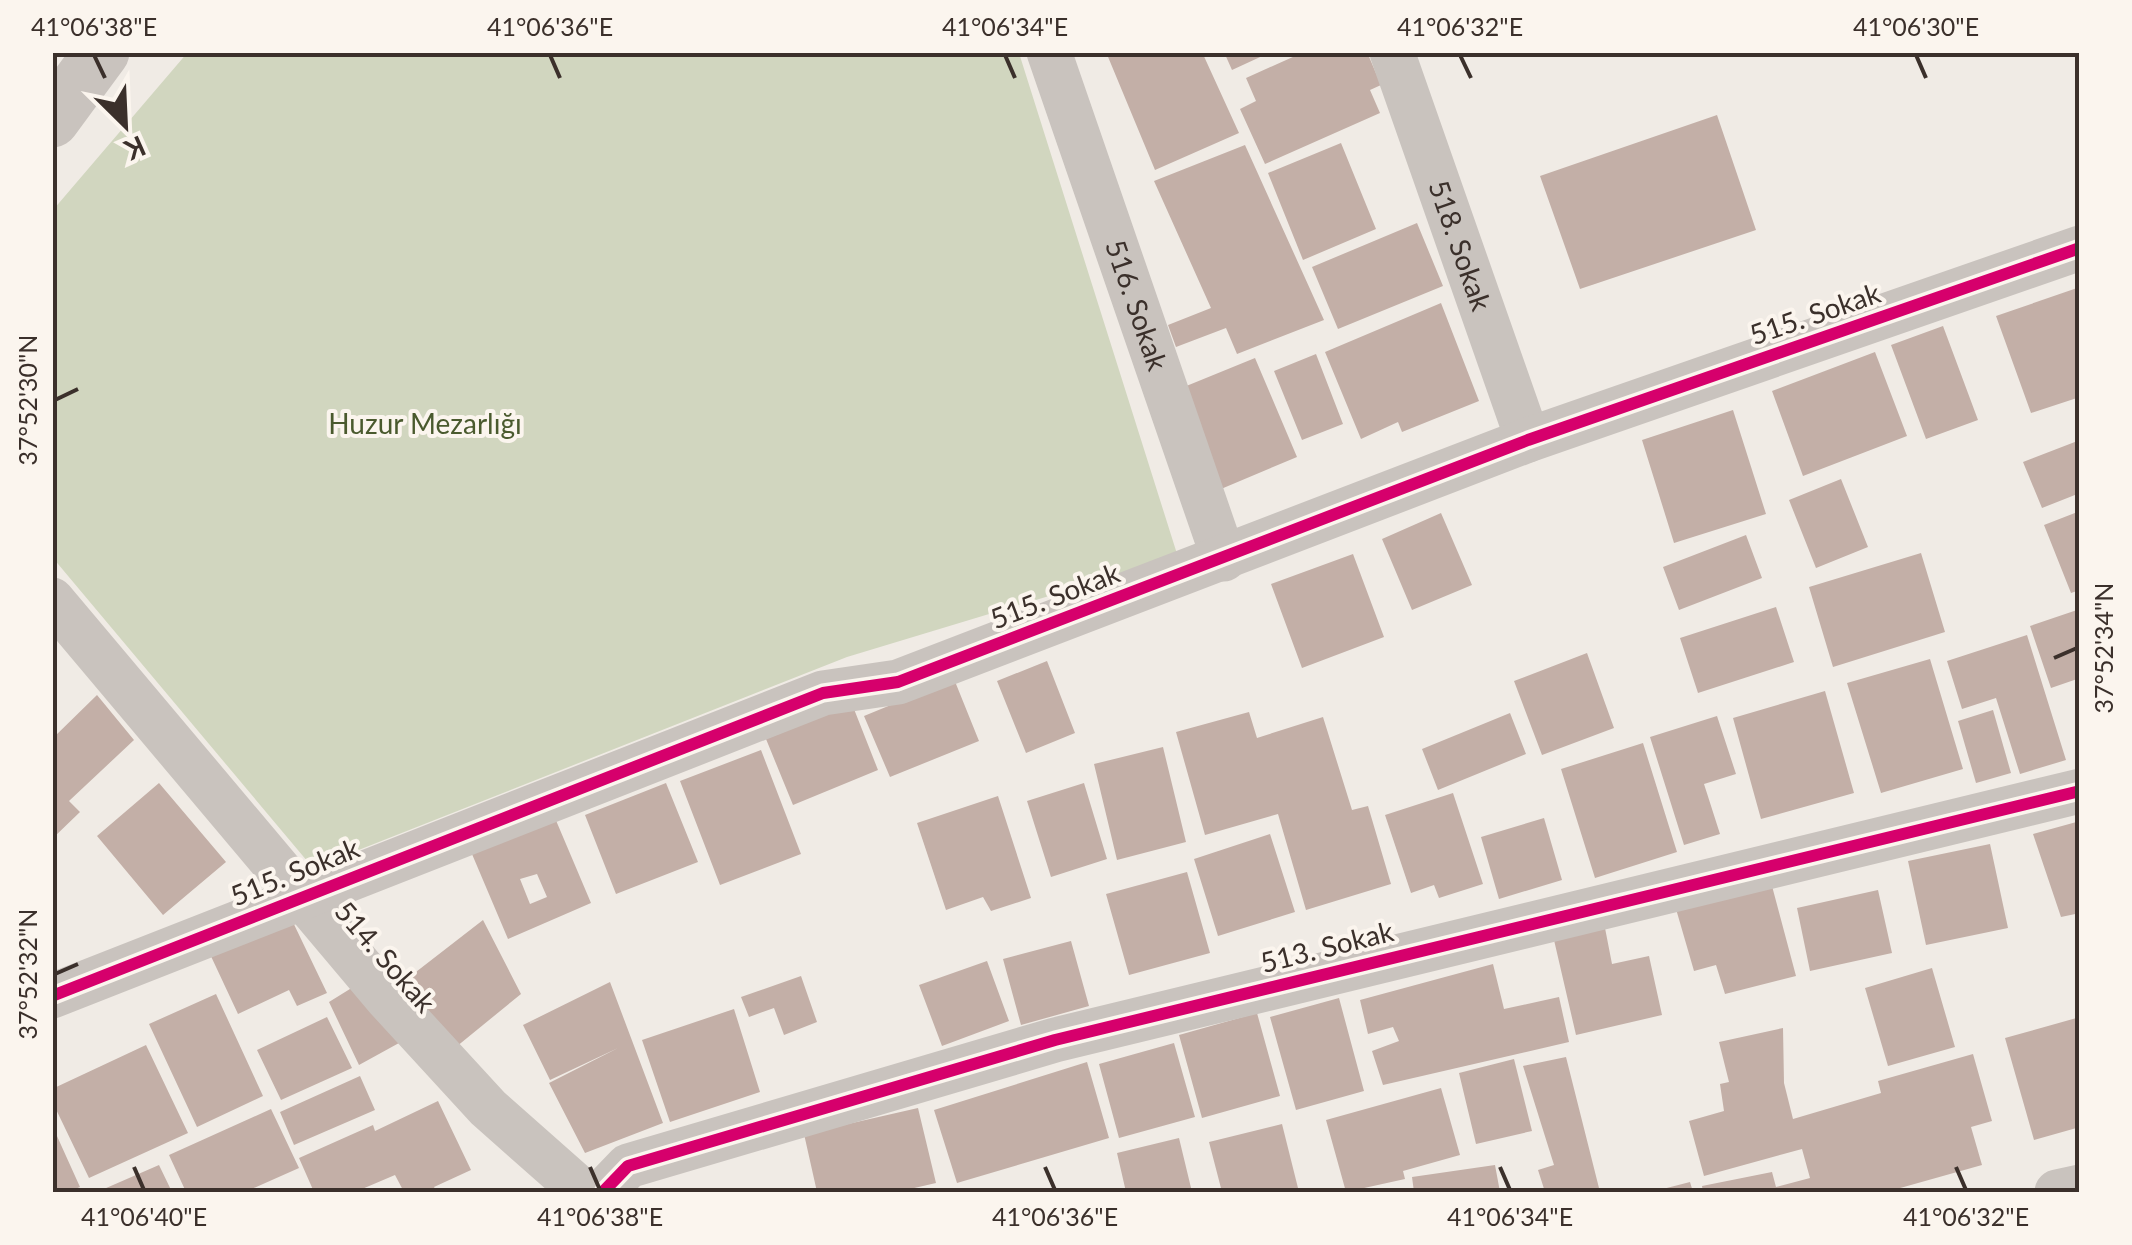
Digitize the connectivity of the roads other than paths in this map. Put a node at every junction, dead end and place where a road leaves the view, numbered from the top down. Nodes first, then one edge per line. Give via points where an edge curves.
1 (102, 52) edge
2 (1049, 52) edge
3 (1392, 52) edge
4 (52, 120) edge
5 (2080, 248) edge
6 (1528, 440) junction
7 (1224, 558) junction
8 (52, 600) edge
9 (2080, 791) edge
10 (299, 897) junction
11 (52, 996) edge
12 (2080, 1187) edge
13 (583, 1192) edge
14 (603, 1192) edge
15 (2057, 1192) edge

1 - 4 street
2 - 7 street, 516. Sokak
3 - 6 street, 518. Sokak
5 - 6 street, 515. Sokak
6 - 7 street, 515. Sokak
7 - 10 street, 515. Sokak via 898,682 823,694
8 - 10 street, 514. Sokak
9 - 14 street, 513. Sokak via 1056,1040 628,1166
10 - 11 street, 515. Sokak
10 - 13 street, 514. Sokak via 488,1108
12 - 15 street

